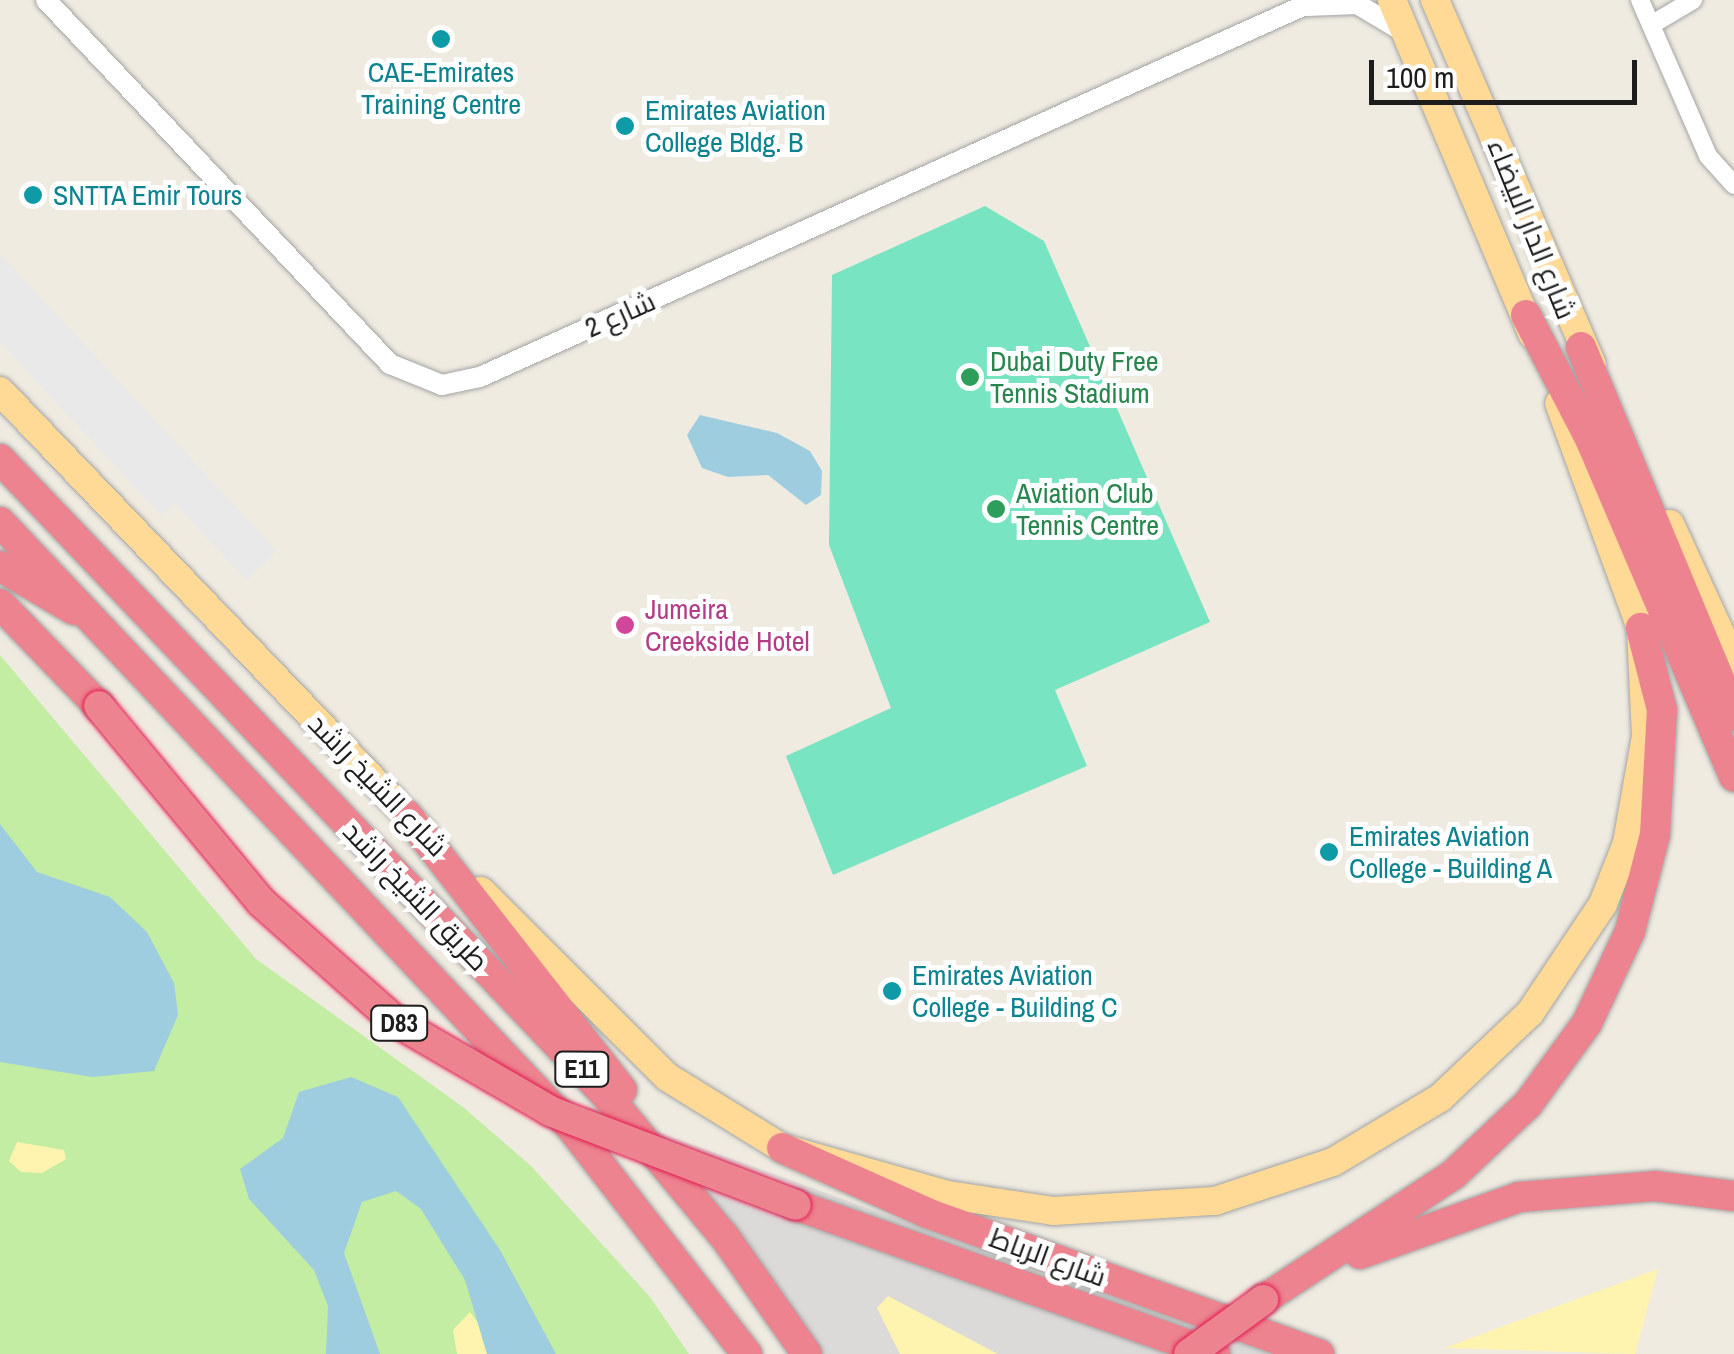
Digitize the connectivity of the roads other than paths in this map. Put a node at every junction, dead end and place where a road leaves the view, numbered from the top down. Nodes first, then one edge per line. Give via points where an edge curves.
1 (46, 0) edge
2 (1392, 0) edge
3 (1693, 0) edge
4 (1645, 1) edge
5 (1310, 3) edge
6 (1441, 6) edge
7 (1651, 25) junction
8 (1407, 34) junction
9 (1734, 185) edge
10 (1526, 314) junction
11 (1580, 347) junction
12 (0, 390) edge
13 (0, 459) edge
14 (0, 522) edge
15 (0, 566) edge
16 (0, 604) edge
17 (90, 617) junction
18 (1641, 628) junction
19 (1734, 664) edge
20 (1734, 716) edge
21 (1734, 777) edge
22 (407, 815) junction
23 (782, 1148) junction
24 (668, 1165) junction
25 (1734, 1196) edge
26 (1044, 1295) junction
27 (1263, 1300) junction
28 (747, 1354) edge
29 (807, 1354) edge
30 (1161, 1354) edge
31 (1189, 1354) edge
32 (1215, 1354) edge
33 (1319, 1354) edge

1 - 5 street, شارع 2 via 390,364 442,385 480,377
2 - 8 main road, شارع الدار البيضاء
3 - 7 street
4 - 7 street
5 - 8 street, شارع 2 via 1357,4
6 - 11 main road, شارع الدار البيضاء
7 - 9 street via 1718,171
8 - 10 main road, شارع الدار البيضاء
10 - 18 main road, شارع الدار البيضاء
10 - 21 highway via 1591,441
11 - 19 main road, شارع الدار البيضاء via 1618,408
11 - 20 highway
12 - 22 main road, شارع الشيخ راشد
13 - 24 highway, طريق الشيخ راشد / E11
14 - 17 highway, طريق الشيخ راشد / E11
15 - 17 highway
16 - 26 highway, شارع الرباط / D83, bridge via 99,706 261,902 395,1021 550,1111
17 - 28 highway, طريق الشيخ راشد / E11 via 570,1126
18 - 23 main road, شارع الشيخ راشد via 1646,718 1640,790 1604,904 1530,1013 1440,1098 1388,1133 1275,1185 1215,1201 1108,1212 965,1198
18 - 27 highway via 1663,724 1656,834 1630,931 1587,1022 1528,1104 1454,1174
22 - 23 main road, شارع الشيخ راشد via 632,1047 703,1103
22 - 24 highway via 585,1038
23 - 33 highway, شارع الرباط via 927,1213
24 - 29 highway, طريق الشيخ راشد / E11
25 - 27 highway via 1655,1186 1519,1197 1405,1234
26 - 30 highway
26 - 32 highway, شارع الرباط / D83
27 - 31 highway, bridge

